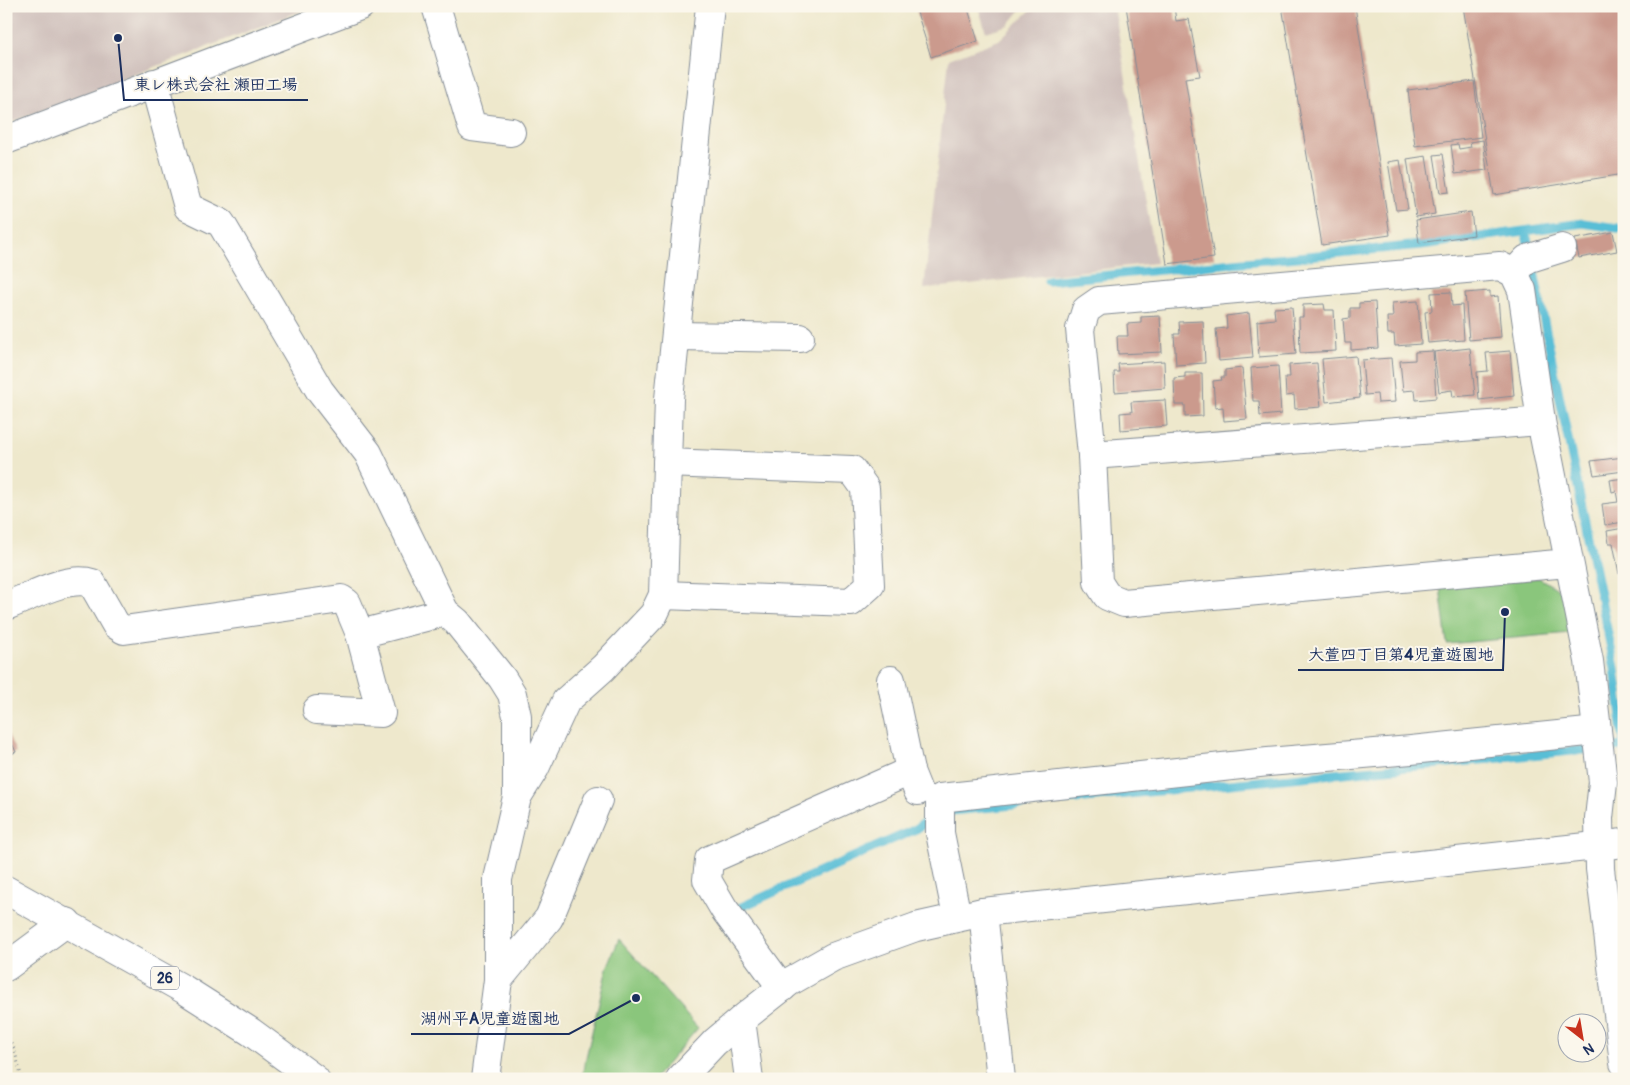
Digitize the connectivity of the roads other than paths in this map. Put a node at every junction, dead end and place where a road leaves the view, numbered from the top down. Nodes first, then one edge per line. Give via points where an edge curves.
1 (360, 6) edge
2 (436, 6) edge
3 (710, 6) edge
4 (154, 83) junction
5 (511, 132) dead end
6 (6, 140) edge
7 (676, 336) junction
8 (800, 338) dead end
9 (1541, 421) junction
10 (1092, 455) junction
11 (667, 463) junction
12 (1568, 563) junction
13 (663, 595) junction
14 (6, 606) edge
15 (445, 612) junction
16 (360, 634) junction
17 (891, 680) dead end
18 (316, 710) dead end
19 (1597, 731) junction
20 (517, 797) junction
21 (598, 800) dead end
22 (1610, 844) edge
23 (6, 890) edge
24 (983, 912) junction
25 (957, 917) junction
26 (67, 922) junction
27 (6, 967) edge
28 (498, 980) junction
29 (782, 988) junction
30 (741, 1020) junction
31 (1624, 1063) edge
32 (315, 1079) edge
33 (485, 1079) edge
34 (680, 1079) edge
35 (749, 1079) edge
36 (1001, 1079) edge

1 - 4 street
2 - 5 street via 472,127
3 - 7 street
4 - 6 street
4 - 15 street via 188,207 221,223 320,392 368,453
7 - 8 street
7 - 11 street via 669,399
9 - 10 street
9 - 10 street via 1522,290 1536,259 1500,266 1099,300 1086,310 1080,329
9 - 12 street
10 - 12 street via 1098,582 1107,596 1124,603
11 - 13 street
11 - 13 street via 852,470 865,488 870,585 851,602
12 - 19 street via 1589,661
13 - 20 street via 648,621 566,701 535,768
14 - 16 street via 68,582 82,580 92,583 116,625 124,630 341,599 347,603
15 - 16 street
15 - 20 street via 458,622 512,694 516,716
16 - 18 street via 381,713
17 - 29 street via 914,781 709,860 707,880 724,909
19 - 22 street via 1603,782 1599,818
19 - 25 street via 1268,762 940,798 940,833
20 - 28 street via 498,879
21 - 28 street via 549,918
22 - 24 street
22 - 31 street via 1600,869
23 - 26 street, 26
24 - 25 street
24 - 36 street
25 - 29 street via 916,926 833,957
26 - 27 street
26 - 32 street, 26 via 185,990 251,1032
28 - 33 street
29 - 30 street
30 - 34 street
30 - 35 street

